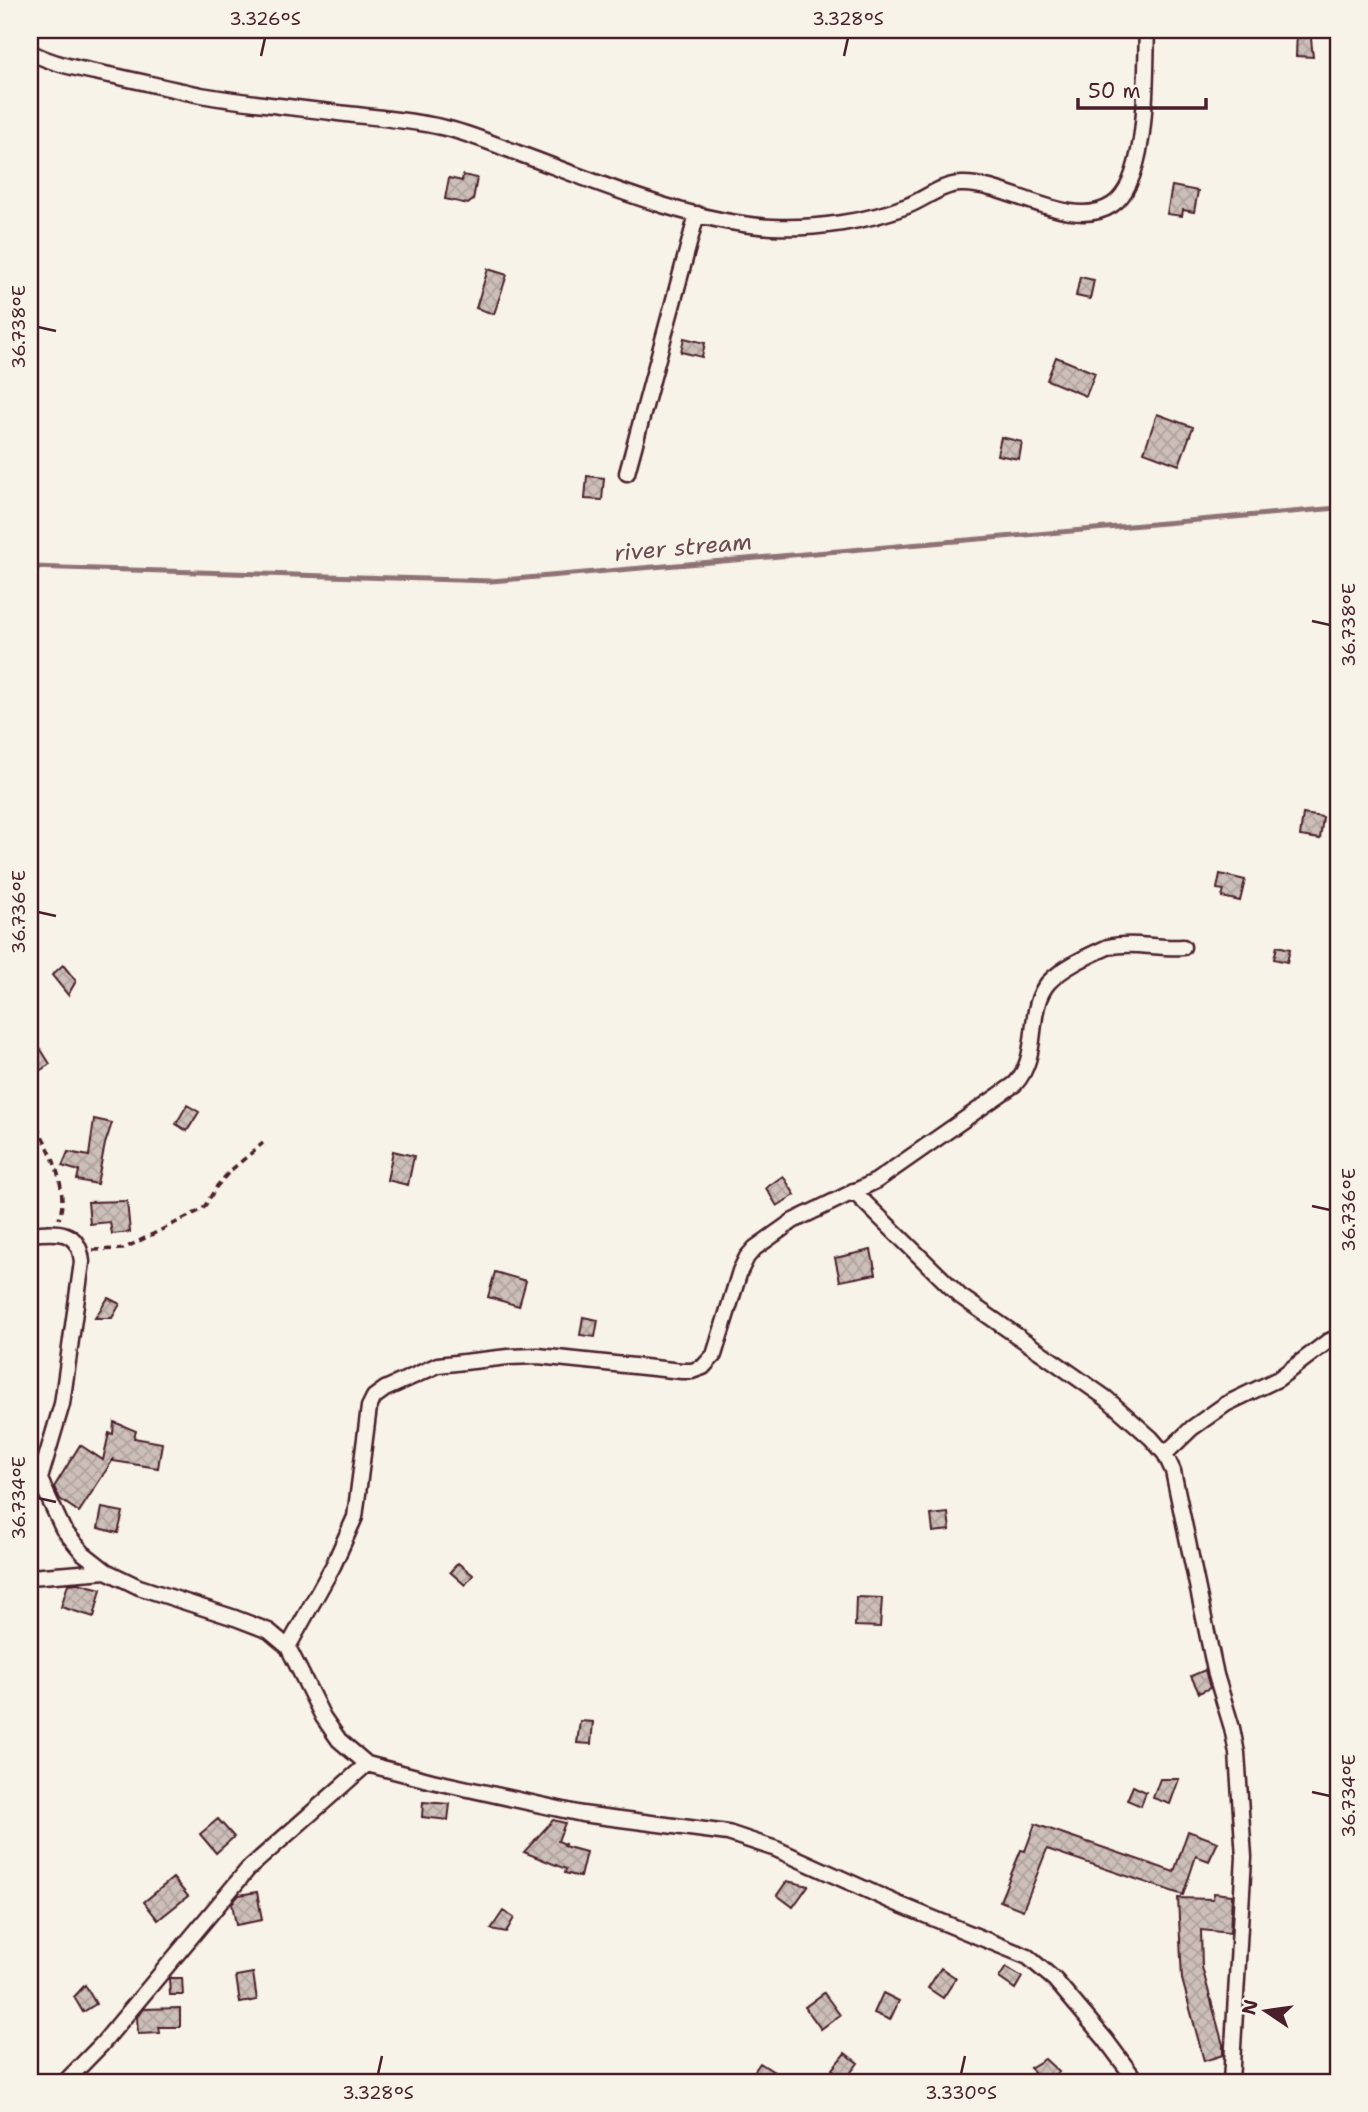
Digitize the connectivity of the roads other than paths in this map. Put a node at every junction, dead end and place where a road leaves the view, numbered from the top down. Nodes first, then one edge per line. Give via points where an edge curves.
1 (1147, 30) edge
2 (30, 52) edge
3 (697, 214) junction
4 (627, 473) dead end
5 (1182, 947) dead end
6 (853, 1191) junction
7 (30, 1234) edge
8 (1338, 1337) edge
9 (1165, 1454) junction
10 (30, 1458) edge
11 (39, 1482) junction
12 (106, 1571) junction
13 (30, 1577) edge
14 (288, 1647) junction
15 (366, 1763) junction
16 (65, 2082) edge
17 (1137, 2082) edge
18 (1231, 2082) edge

1 - 3 street via 1138,157 1126,189 1108,208 1084,214 960,184 897,210 854,220 778,227
2 - 3 street via 62,64 207,96 440,127
3 - 4 street
5 - 6 street via 1117,944 1057,975 1039,998 1030,1058 1015,1084 876,1181
6 - 9 street via 960,1296 1106,1398
6 - 14 street via 793,1221 747,1257 713,1355 703,1367 682,1371 508,1357 438,1365 374,1397 355,1517
7 - 11 street via 66,1234 81,1250 82,1262 62,1404
8 - 9 street via 1278,1378 1226,1404
9 - 18 street via 1173,1471 1237,1753 1244,1857
10 - 11 street
11 - 12 street via 63,1529
12 - 13 street
12 - 14 street via 139,1587 269,1631
14 - 15 street via 323,1717 339,1740
15 - 16 street via 248,1869
15 - 17 street via 582,1814 728,1833 776,1850 1028,1957 1055,1980

